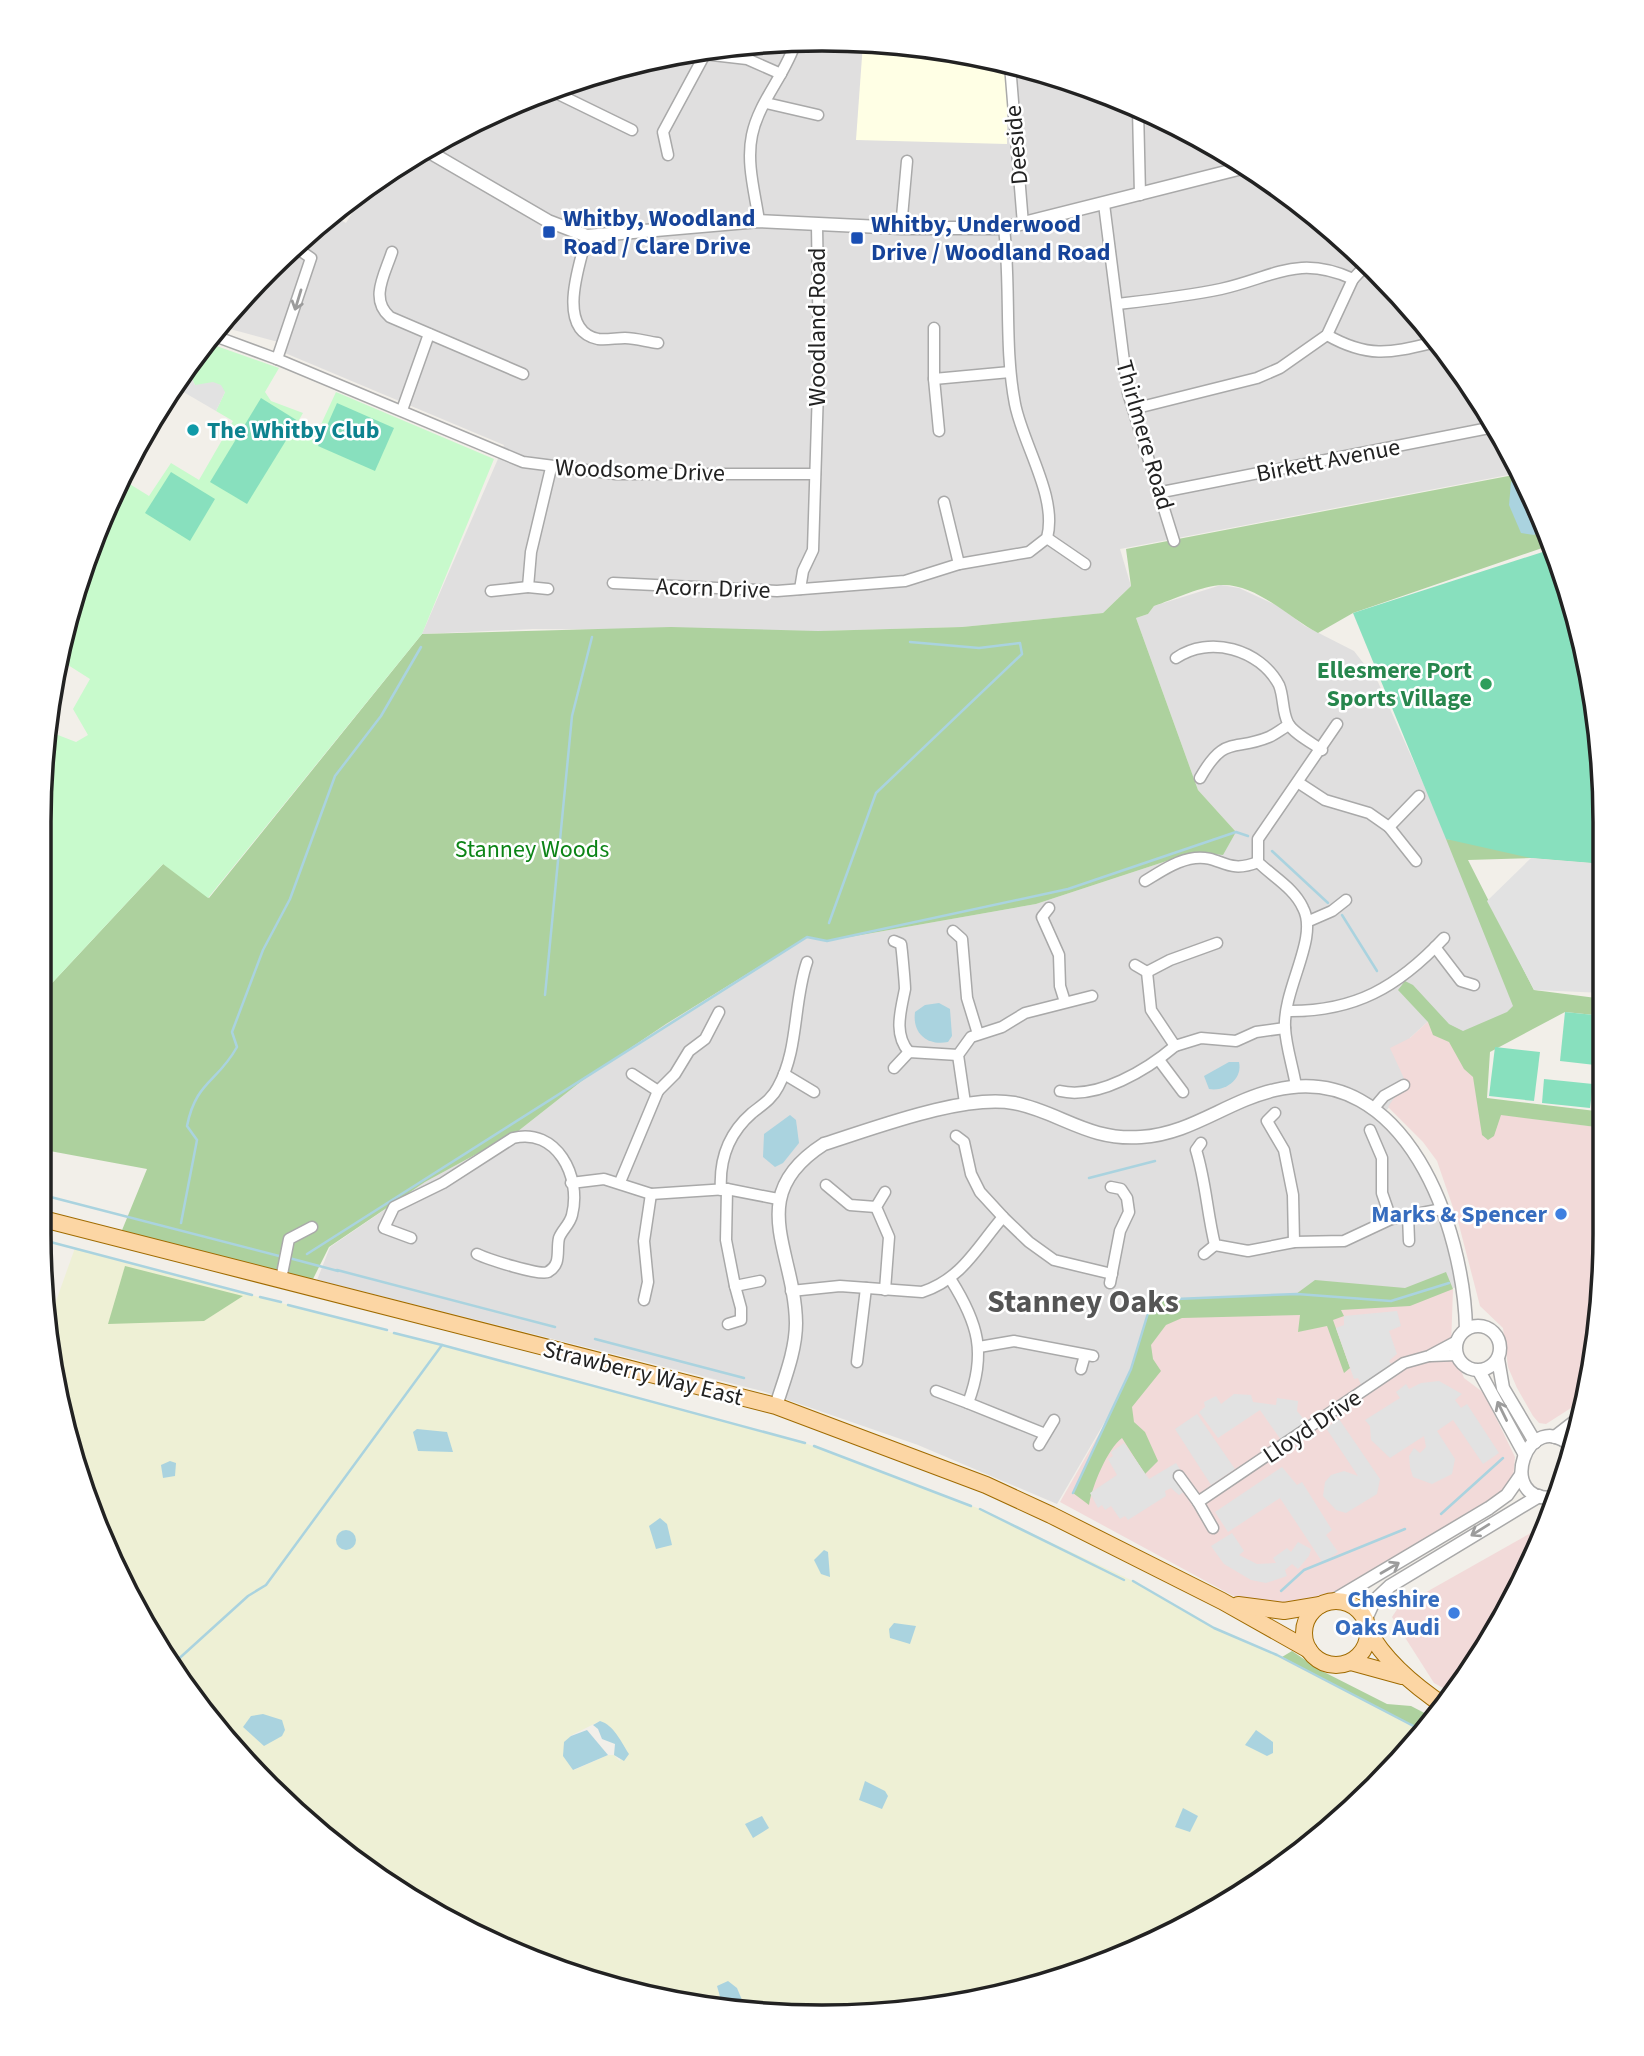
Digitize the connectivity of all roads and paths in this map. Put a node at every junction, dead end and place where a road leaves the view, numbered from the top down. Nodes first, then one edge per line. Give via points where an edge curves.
1 (791, 52) edge
2 (725, 57) edge
3 (695, 62) edge
4 (781, 74) junction
5 (1011, 75) edge
6 (564, 96) edge
7 (766, 103) junction
8 (818, 114) dead end
9 (1138, 119) edge
10 (632, 130) dead end
11 (435, 155) edge
12 (668, 155) dead end
13 (908, 161) dead end
14 (1233, 170) edge
15 (1140, 195) junction
16 (1104, 204) junction
17 (759, 221) junction
18 (1023, 224) junction
19 (817, 225) junction
20 (901, 228) junction
21 (1004, 228) junction
22 (587, 236) junction
23 (303, 252) edge
24 (392, 252) dead end
25 (1361, 271) edge
26 (1353, 279) junction
27 (1118, 304) junction
28 (934, 328) dead end
29 (429, 334) junction
30 (1327, 335) junction
31 (221, 338) edge
32 (658, 343) dead end
33 (1427, 344) edge
34 (277, 359) junction
35 (1010, 372) junction
36 (523, 374) dead end
37 (933, 379) junction
38 (1133, 409) junction
39 (402, 410) junction
40 (1485, 429) edge
41 (939, 431) dead end
42 (551, 468) junction
43 (815, 474) junction
44 (1161, 492) junction
45 (943, 502) dead end
46 (1047, 538) junction
47 (1174, 541) dead end
48 (959, 564) junction
49 (1085, 564) dead end
50 (613, 583) dead end
51 (625, 584) junction
52 (528, 587) junction
53 (548, 589) dead end
54 (800, 589) junction
55 (491, 591) dead end
56 (625, 598) dead end
57 (1176, 658) dead end
58 (1289, 724) junction
59 (1337, 724) dead end
60 (1321, 750) junction
61 (1201, 771) dead end
62 (1300, 783) junction
63 (1419, 796) dead end
64 (1389, 827) junction
65 (1416, 861) dead end
66 (1258, 862) junction
67 (1145, 881) dead end
68 (1346, 900) dead end
69 (1041, 913) dead end
70 (1309, 921) junction
71 (961, 931) dead end
72 (1444, 938) dead end
73 (901, 942) dead end
74 (1217, 943) dead end
75 (1435, 947) junction
76 (807, 962) dead end
77 (1135, 965) dead end
78 (1147, 972) junction
79 (1468, 987) dead end
80 (1092, 996) dead end
81 (1065, 1002) junction
82 (1287, 1011) junction
83 (712, 1017) dead end
84 (1285, 1028) junction
85 (978, 1034) junction
86 (1175, 1046) junction
87 (909, 1052) junction
88 (958, 1055) junction
89 (1159, 1060) junction
90 (894, 1068) dead end
91 (632, 1074) dead end
92 (784, 1074) junction
93 (1405, 1085) dead end
94 (1296, 1086) junction
95 (659, 1091) junction
96 (814, 1092) dead end
97 (1183, 1092) dead end
98 (965, 1104) junction
99 (1069, 1105) dead end
100 (1373, 1108) junction
101 (1266, 1119) dead end
102 (1370, 1130) dead end
103 (972, 1132) dead end
104 (1194, 1148) dead end
105 (1128, 1179) dead end
106 (620, 1182) junction
107 (571, 1183) junction
108 (826, 1185) dead end
109 (724, 1189) junction
110 (885, 1192) dead end
111 (651, 1194) junction
112 (778, 1199) junction
113 (876, 1207) junction
114 (1442, 1209) junction
115 (1408, 1215) junction
116 (1003, 1217) junction
117 (1391, 1219) junction
118 (51, 1221) edge
119 (312, 1227) dead end
120 (411, 1238) dead end
121 (1409, 1241) dead end
122 (1294, 1242) junction
123 (1215, 1245) junction
124 (493, 1248) dead end
125 (1204, 1254) dead end
126 (281, 1279) junction
127 (951, 1280) junction
128 (760, 1281) dead end
129 (735, 1286) junction
130 (866, 1288) junction
131 (885, 1290) junction
132 (791, 1291) junction
133 (644, 1300) dead end
134 (728, 1324) dead end
135 (1472, 1328) junction
136 (1457, 1341) junction
137 (979, 1347) junction
138 (1457, 1355) junction
139 (1429, 1356) junction
140 (1498, 1359) junction
141 (856, 1362) dead end
142 (1081, 1369) dead end
143 (1479, 1371) junction
144 (936, 1391) dead end
145 (968, 1403) junction
146 (776, 1406) junction
147 (1054, 1420) dead end
148 (1569, 1426) edge
149 (1045, 1434) junction
150 (1555, 1437) junction
151 (1535, 1441) junction
152 (1564, 1443) edge
153 (1039, 1446) dead end
154 (1524, 1453) junction
155 (1521, 1475) junction
156 (1179, 1476) dead end
157 (1539, 1496) junction
158 (1547, 1496) edge
159 (1198, 1502) junction
160 (1213, 1528) dead end
161 (1222, 1601) junction
162 (1327, 1603) junction
163 (1366, 1625) junction
164 (1308, 1650) junction
165 (1351, 1662) junction
166 (1408, 1678) junction
167 (1437, 1700) edge

1 - 4 street
2 - 4 street via 747,59
3 - 12 street via 657,131
4 - 7 street
5 - 18 street, Deeside
6 - 10 street
7 - 8 street
7 - 17 street via 752,133 750,159
9 - 15 street
11 - 22 street, Woodland Road via 548,221
13 - 20 street
14 - 15 street
15 - 16 street
16 - 18 street
16 - 27 street, Thirlmere Road
17 - 19 street, Woodland Road
17 - 22 street, Woodland Road
18 - 21 street
19 - 20 street
19 - 43 street, Woodland Road
20 - 21 street
21 - 35 street
22 - 32 street via 572,298 581,329 594,338
23 -> 34 street via 311,258
24 - 29 street via 378,295 380,304 390,317
25 - 26 street
26 - 27 street via 1328,268 1290,268 1222,288
26 - 30 street
27 - 38 street, Thirlmere Road via 1121,352
28 - 37 street
29 - 36 street
29 - 39 street
30 - 33 street via 1376,354
30 - 38 street via 1269,374
31 - 34 street, Woodsome Drive
34 - 39 street, Woodsome Drive
35 - 37 street
35 - 46 street via 1016,407 1051,515
37 - 41 street
38 - 44 street, Thirlmere Road
39 - 42 street, Woodsome Drive via 498,452
40 - 44 street, Birkett Avenue
42 - 43 street, Woodsome Drive via 616,474
42 - 52 street via 531,552
43 - 54 street, Woodland Road via 813,550
44 - 47 street, Thirlmere Road
45 - 48 street
46 - 48 street, Acorn Drive via 1029,552
46 - 49 street
48 - 54 street, Acorn Drive via 905,581
50 - 51 street, Acorn Drive
51 - 54 street, Acorn Drive
51 - 56 street, Acorn Drive
52 - 53 street
52 - 55 street
57 - 58 street via 1199,646 1255,657 1280,687
58 - 60 street
58 - 61 street via 1268,738 1223,750
59 - 60 street
60 - 62 street
62 - 64 street via 1325,800 1368,814
62 - 66 street via 1258,839
63 - 64 street
64 - 65 street
66 - 67 street via 1237,868 1195,858
66 - 70 street via 1295,894
68 - 70 street
69 - 81 street via 1059,955
70 - 82 street
71 - 85 street via 968,1007
72 - 75 street
73 - 87 street via 905,983 899,1033
74 - 78 street
75 - 79 street
75 - 82 street via 1370,997 1330,1010
76 - 92 street
77 - 78 street
78 - 86 street via 1151,1010
80 - 81 street
81 - 85 street
82 - 84 street
83 - 95 street via 705,1039 693,1047
84 - 86 street via 1256,1032 1236,1041 1201,1038
84 - 94 street
85 - 88 street
86 - 89 street
87 - 88 street
87 - 90 street
88 - 98 street
89 - 97 street
89 - 99 street via 1126,1079 1066,1092
91 - 95 street
92 - 96 street
92 - 109 street via 772,1097 744,1121 727,1145
93 - 100 street
94 - 98 street via 1250,1098 1173,1133 1140,1138 1093,1133 1017,1104
94 - 100 street via 1333,1090
95 - 106 street
98 - 112 street via 824,1144 795,1168
100 - 114 street via 1415,1151
101 - 122 street via 1284,1150 1293,1195
102 - 117 street via 1382,1158 1382,1194
103 - 116 street via 960,1139 971,1174 980,1192
104 - 123 street via 1206,1183 1206,1208
105 - 116 street via 1116,1188 1127,1198 1129,1212 1120,1231 1111,1278 1054,1260
106 - 107 street via 589,1179
106 - 111 street
107 - 120 street via 564,1159 549,1141 526,1135 513,1138 394,1208 384,1228
107 - 124 street via 572,1214 551,1269 534,1273 481,1256
108 - 113 street via 850,1205
109 - 111 street
109 - 112 street
109 - 129 street via 726,1240
110 - 113 street
111 - 133 street via 644,1241 648,1282
112 - 132 street via 778,1230
113 - 131 street via 889,1237
114 - 115 street
114 - 135 street
115 - 117 street
115 - 121 street
116 - 127 street
117 - 122 street via 1344,1241
118 - 126 main road, Strawberry Way East
119 - 126 street via 289,1239
122 - 123 street via 1248,1251
123 - 125 street
126 - 146 main road, Strawberry Way East
127 - 131 street via 922,1292
127 - 137 street via 969,1310
128 - 129 street
129 - 134 street via 743,1324
130 - 131 street
130 - 132 street
130 - 141 street
132 - 146 street via 794,1348
135 - 136 street
135 - 140 street via 1496,1335
136 - 138 street
136 - 139 street, Lloyd Drive
137 - 142 street via 1014,1341 1089,1356
137 - 145 street
138 - 139 street, Lloyd Drive
138 - 143 street via 1465,1367
139 - 159 street, Lloyd Drive via 1404,1363
140 - 143 street
140 - 151 street via 1503,1388
154 -> 143 street
144 - 145 street
145 - 149 street
146 - 161 main road, Strawberry Way East via 986,1485
147 - 149 street
148 - 150 street
149 - 153 street
150 - 151 street
150 - 152 street
151 - 154 street
154 - 155 street
155 - 157 street
162 -> 155 street via 1489,1508 1507,1495
156 - 159 street
157 - 158 street
157 -> 163 street via 1390,1586 1374,1601
159 - 160 street
161 - 162 main road, Strawberry Way East via 1274,1611
161 - 164 main road, Strawberry Way East
162 - 163 main road via 1351,1605
162 - 164 main road via 1306,1622
163 - 165 main road via 1364,1649
163 - 166 main road via 1382,1653
164 - 165 main road via 1325,1664
165 - 166 main road
166 - 167 main road

